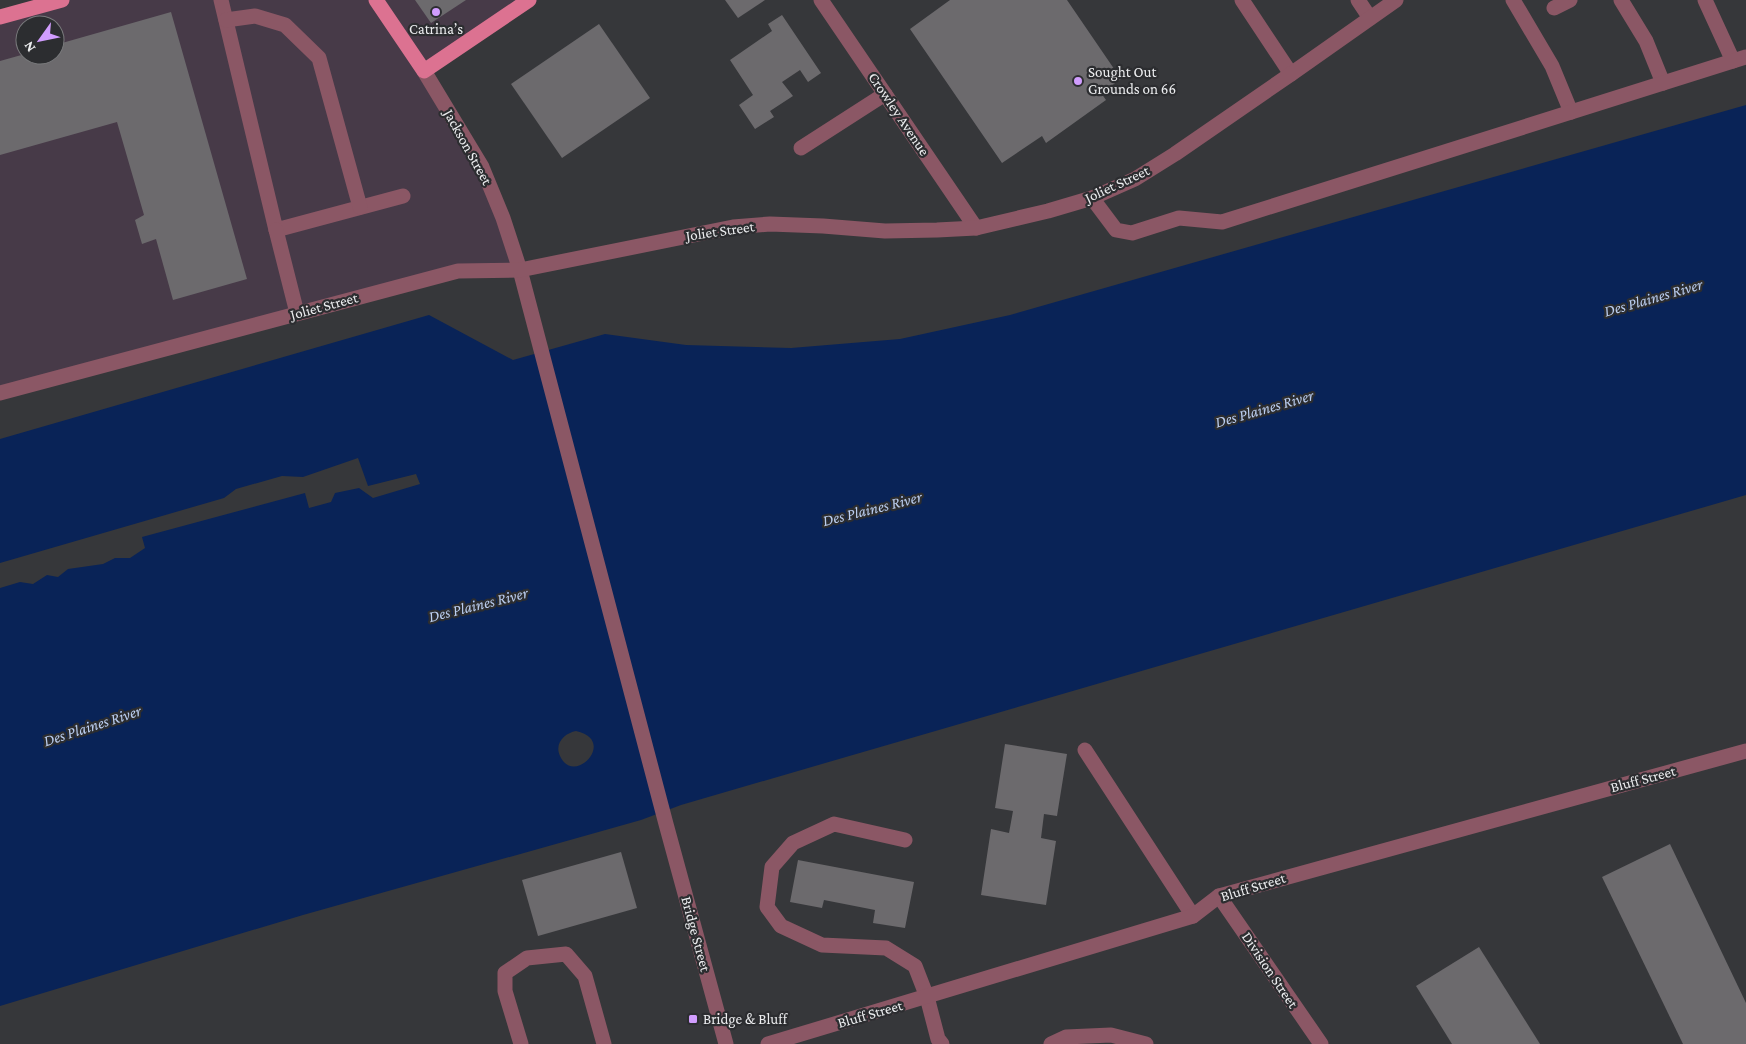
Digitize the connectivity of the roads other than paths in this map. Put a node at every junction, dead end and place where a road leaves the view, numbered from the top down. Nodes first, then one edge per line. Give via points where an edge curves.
1 (62, 0) edge
2 (221, 0) edge
3 (376, 0) edge
4 (529, 0) edge
5 (822, 0) edge
6 (1242, 0) edge
7 (1358, 0) edge
8 (1396, 0) edge
9 (1513, 0) edge
10 (1570, 0) edge
11 (1621, 0) edge
12 (1705, 0) edge
13 (1554, 8) dead end
14 (0, 17) edge
15 (1370, 18) junction
16 (226, 20) junction
17 (1740, 59) edge
18 (424, 72) junction
19 (1292, 74) junction
20 (1663, 83) junction
21 (885, 94) junction
22 (1571, 112) junction
23 (801, 148) dead end
24 (403, 196) dead end
25 (1092, 198) junction
26 (360, 207) junction
27 (976, 228) junction
28 (276, 230) junction
29 (520, 270) junction
30 (298, 312) junction
31 (537, 337) joint
32 (0, 393) edge
33 (1085, 750) dead end
34 (1746, 751) edge
35 (905, 840) dead end
36 (1219, 896) junction
37 (1193, 916) junction
38 (927, 997) junction
39 (810, 1038) edge
40 (521, 1044) edge
41 (604, 1044) edge
42 (726, 1044) edge
43 (768, 1044) edge
44 (942, 1044) edge
45 (1051, 1044) edge
46 (1146, 1044) edge
47 (1321, 1044) edge

1 - 14 main road
2 - 16 street
3 - 18 main road, Jackson Street
4 - 18 main road
5 - 21 street, Crowley Avenue
6 - 19 street
7 - 15 street
8 - 15 street, Joliet Street
9 - 22 street via 1552,66
10 - 13 street
11 - 20 street via 1646,41
12 - 17 street
15 - 19 street, Joliet Street
16 - 26 street via 255,16 285,25 319,58
16 - 28 street
17 - 20 street
18 - 29 street, Jackson Street via 482,167
19 - 25 street, Joliet Street via 1143,174
20 - 22 street
21 - 23 street
21 - 27 street, Crowley Avenue
22 - 25 street via 1222,222 1178,218 1132,233 1116,230
24 - 26 street
25 - 27 street, Joliet Street
26 - 28 street
27 - 29 street, Joliet Street via 885,231 770,224 733,227
28 - 30 street
29 - 30 street, Joliet Street via 458,271
29 - 31 street, Jackson Street
30 - 32 street, Joliet Street
31 - 42 street, Bridge Street
33 - 37 street
34 - 36 street, Bluff Street
35 - 38 street via 834,824 793,843 772,867 767,907 781,926 822,945 886,948 915,966
36 - 37 street, Bluff Street
36 - 47 street, Division Street
37 - 38 street, Bluff Street
38 - 39 street, Bluff Street
38 - 44 street
39 - 43 street, Bluff Street
40 - 41 street via 505,990 505,973 527,958 566,954 585,976
45 - 46 street via 1066,1037 1111,1035

